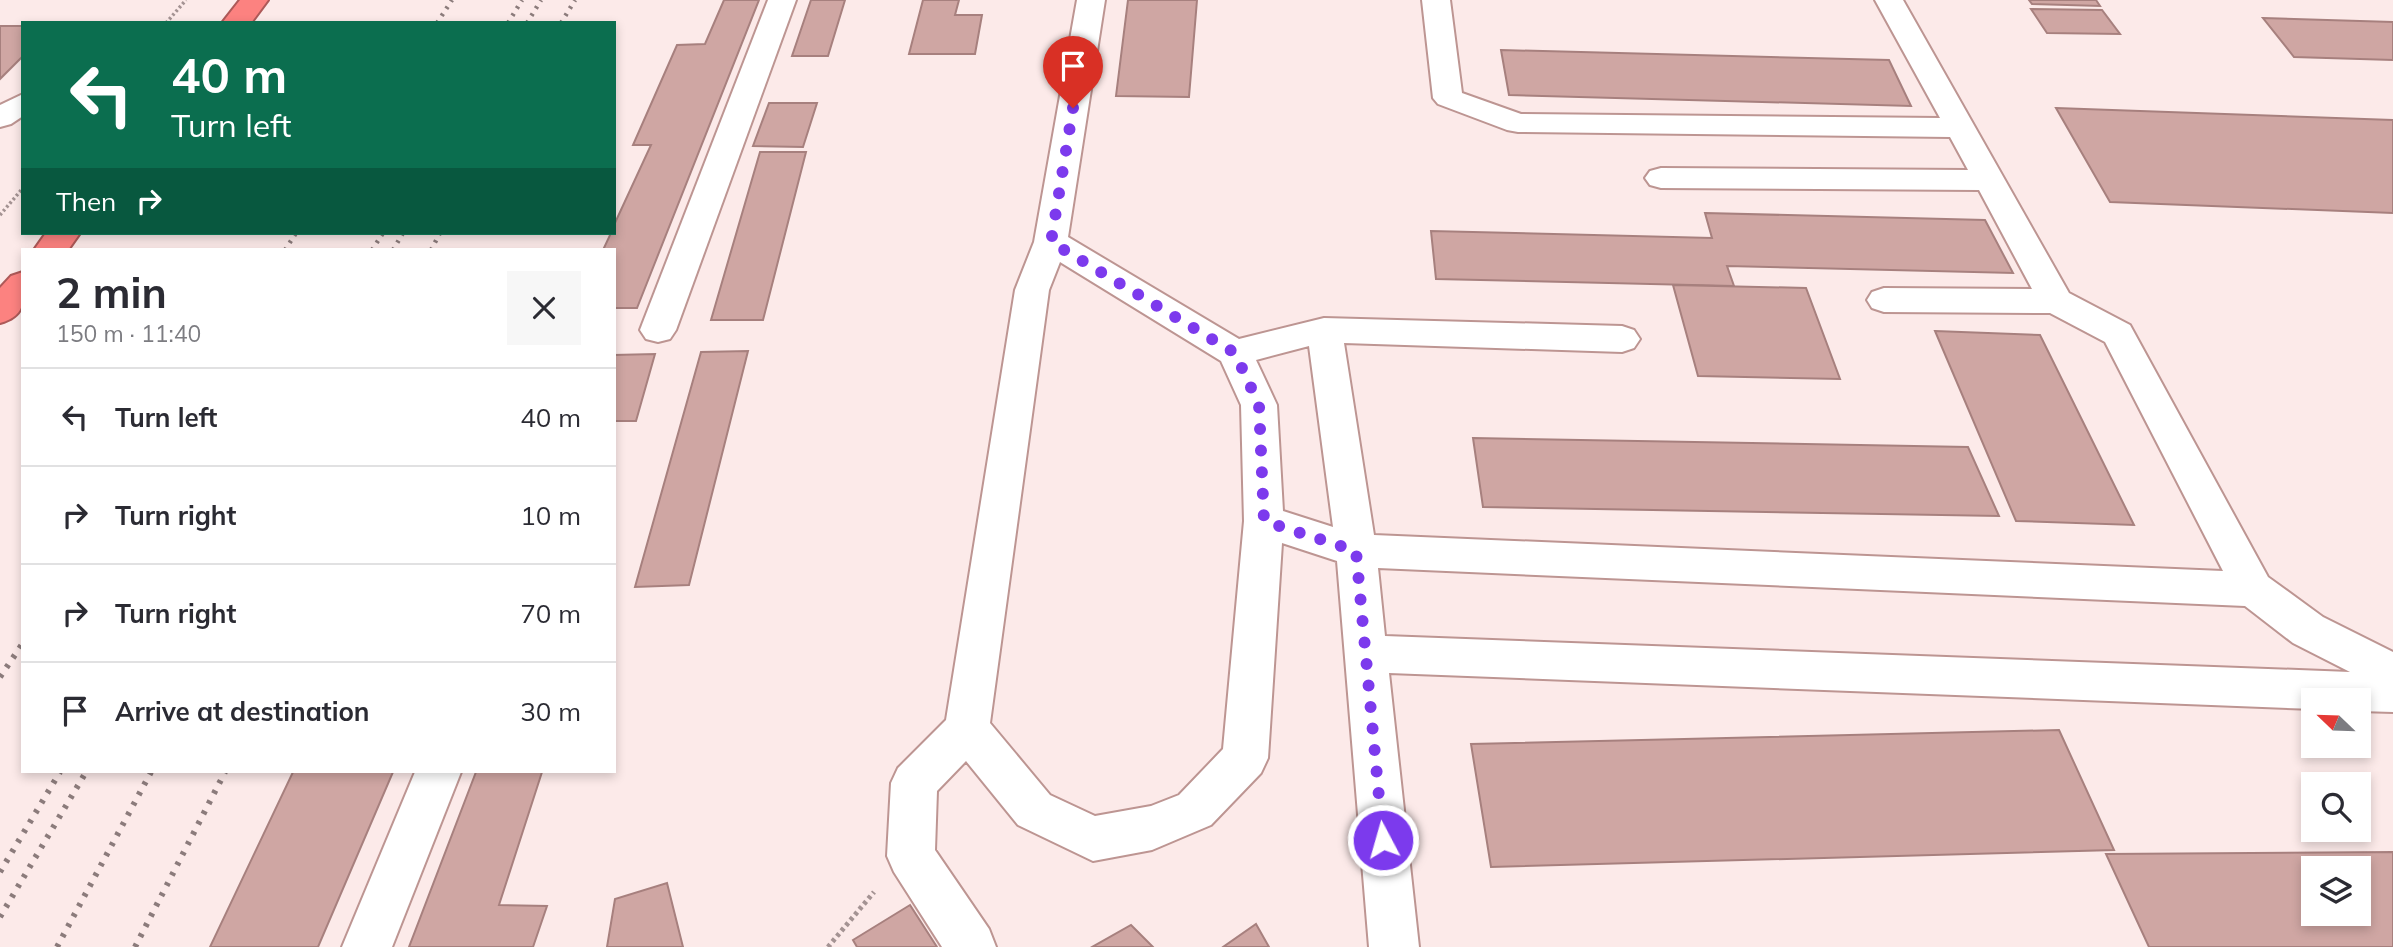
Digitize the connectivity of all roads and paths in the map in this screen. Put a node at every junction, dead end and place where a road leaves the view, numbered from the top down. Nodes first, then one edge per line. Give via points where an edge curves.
1 (186, 0) edge
2 (254, 0) edge
3 (782, 0) edge
4 (1091, 0) edge
5 (1436, 0) edge
6 (1889, 0) edge
7 (168, 21) edge
8 (238, 21) edge
9 (21, 104) edge
10 (0, 118) edge
11 (1958, 128) junction
12 (1661, 178) dead end
13 (1988, 180) junction
14 (21, 190) edge
15 (0, 215) edge
16 (1051, 242) junction
17 (21, 286) edge
18 (1884, 300) dead end
19 (2056, 301) junction
20 (0, 311) edge
21 (658, 330) dead end
22 (1324, 330) junction
23 (1622, 339) dead end
24 (1235, 353) junction
25 (1264, 521) junction
26 (1356, 551) junction
27 (2253, 589) junction
28 (1364, 654) junction
29 (2393, 673) edge
30 (2393, 693) edge
31 (967, 729) junction
32 (439, 773) edge
33 (367, 947) edge
34 (971, 947) edge
35 (1394, 947) edge

1 - 7 path
2 - 8 highway
3 - 21 lane
4 - 16 lane
5 - 11 lane via 1448,98 1518,123
6 - 11 lane
9 - 10 lane
11 - 13 lane
12 - 13 lane
13 - 19 lane
14 - 15 path
16 - 24 lane
16 - 31 lane via 1032,290
17 - 20 highway
18 - 19 lane
19 - 27 lane via 2118,334
22 - 23 lane
22 - 24 lane
22 - 26 lane
24 - 25 lane via 1259,405
25 - 26 lane
25 - 31 lane via 1245,758 1195,810 1152,828 1093,839 1034,810
26 - 27 lane
26 - 28 lane
27 - 29 lane via 2308,630
28 - 30 lane
28 - 35 lane
31 - 34 lane via 914,783 911,856
32 - 33 lane

